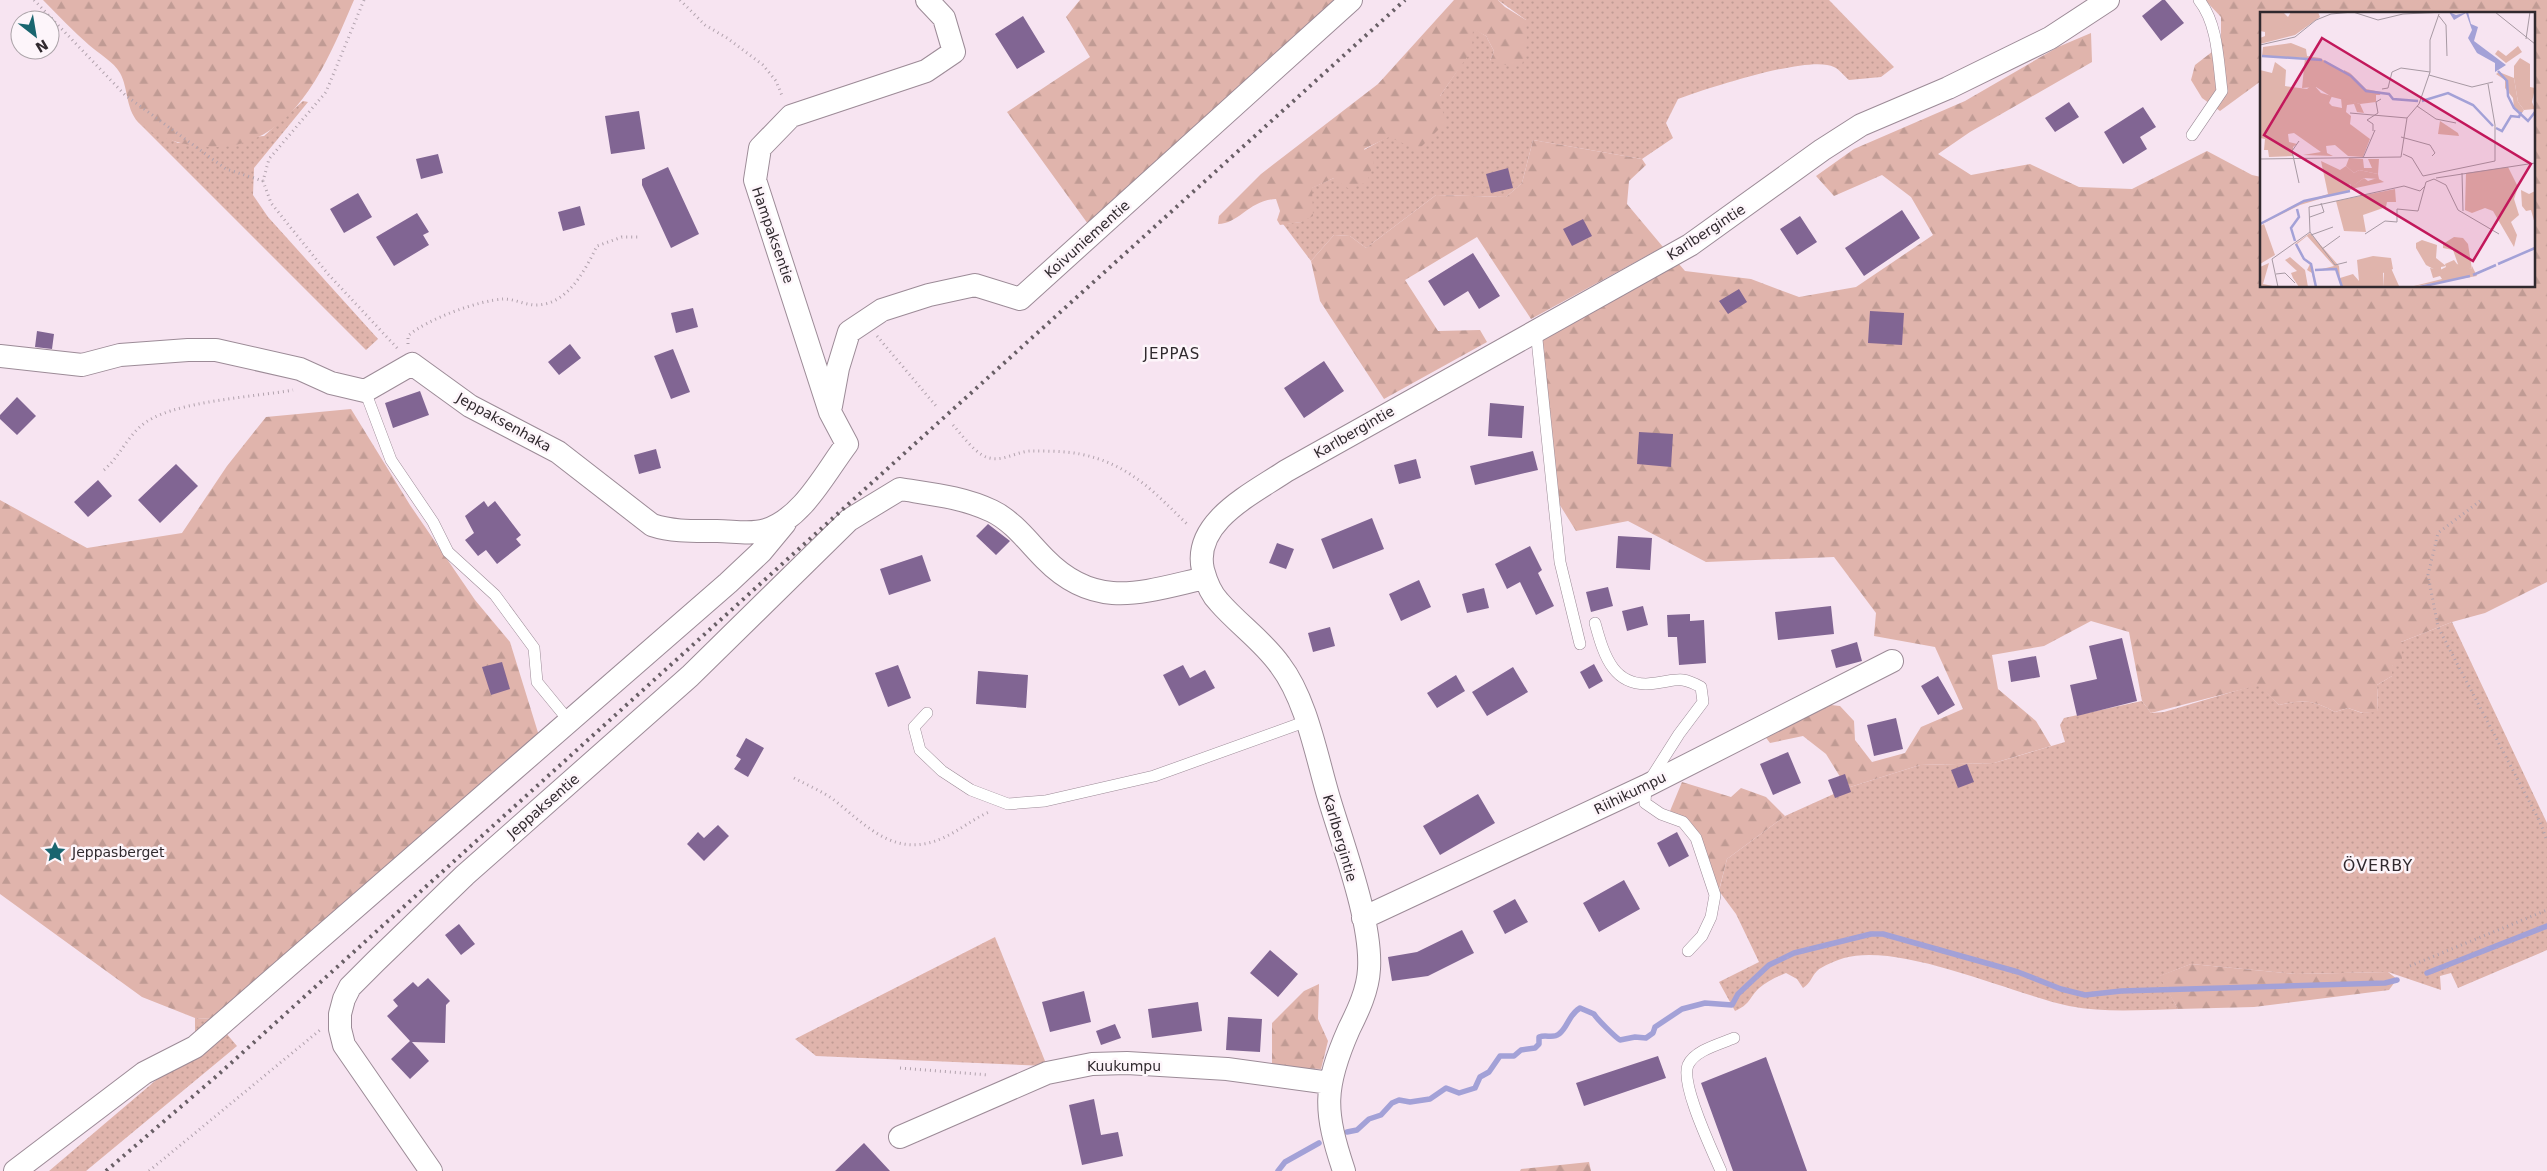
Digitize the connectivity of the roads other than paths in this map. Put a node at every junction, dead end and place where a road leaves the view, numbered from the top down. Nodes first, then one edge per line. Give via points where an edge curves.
1 (927, 0) edge
2 (1352, 0) edge
3 (2108, 0) edge
4 (2199, 0) edge
5 (2192, 135) dead end
6 (1536, 330) junction
7 (0, 356) edge
8 (365, 391) junction
9 (830, 412) junction
10 (847, 444) joint
11 (789, 518) junction
12 (1205, 578) junction
13 (1595, 623) dead end
14 (1580, 644) dead end
15 (1892, 661) dead end
16 (927, 713) dead end
17 (569, 721) junction
18 (1307, 721) junction
19 (1646, 786) junction
20 (1363, 918) junction
21 (1688, 952) dead end
22 (1734, 1038) dead end
23 (1330, 1083) junction
24 (900, 1137) dead end
25 (15, 1171) edge
26 (431, 1171) edge
27 (1344, 1171) edge
28 (1721, 1171) edge

1 - 9 street, Hampaksentie via 944,18 954,52 926,71 791,116 760,148 754,180
2 - 9 street, Koivuniementie via 1020,299 975,285 882,310 849,332
3 - 6 street, Karlbergintie via 2050,38 1948,88 1861,125 1690,245
4 - 5 lane via 2213,28 2222,91
6 - 12 street, Karlbergintie via 1286,471 1231,508 1217,521 1204,541 1200,556
6 - 14 lane via 1560,562
7 - 8 street via 82,365 120,355 216,350 300,369 331,383
8 - 11 street, Jeppaksenhaka via 412,364 470,406 558,452 652,525 668,530 749,532 767,530
8 - 17 lane via 391,460 433,522 448,552 495,595 534,648 537,682
9 - 10 street, Hampaksentie
10 - 11 street, Jeppaksenhaka
11 - 17 street via 761,552 728,583
12 - 18 street, Karlbergintie via 1217,600 1280,665 1291,682
12 - 26 street, Jeppaksentie via 1142,592 1096,591 1075,584 994,512 966,500 900,489 849,520 690,676 465,875 350,987 340,1014 344,1045
13 - 19 lane via 1602,647 1614,670 1631,684 1687,679 1701,688 1703,702
15 - 19 street, Riihikumpu
16 - 18 lane via 914,727 920,750 942,771 971,790 1008,804 1045,801 1162,774
17 - 25 street via 195,1047 144,1073
18 - 20 street, Karlbergintie
19 - 20 street, Riihikumpu
19 - 21 lane via 1644,803 1683,822 1696,838 1715,895 1711,916 1702,936
20 - 23 street, Karlbergintie via 1369,971 1361,1003 1342,1045
22 - 28 lane via 1702,1052 1688,1064 1687,1082
23 - 24 street, Kuukumpu via 1227,1069 1092,1064 1047,1073
23 - 27 street, Karlbergintie via 1331,1133

